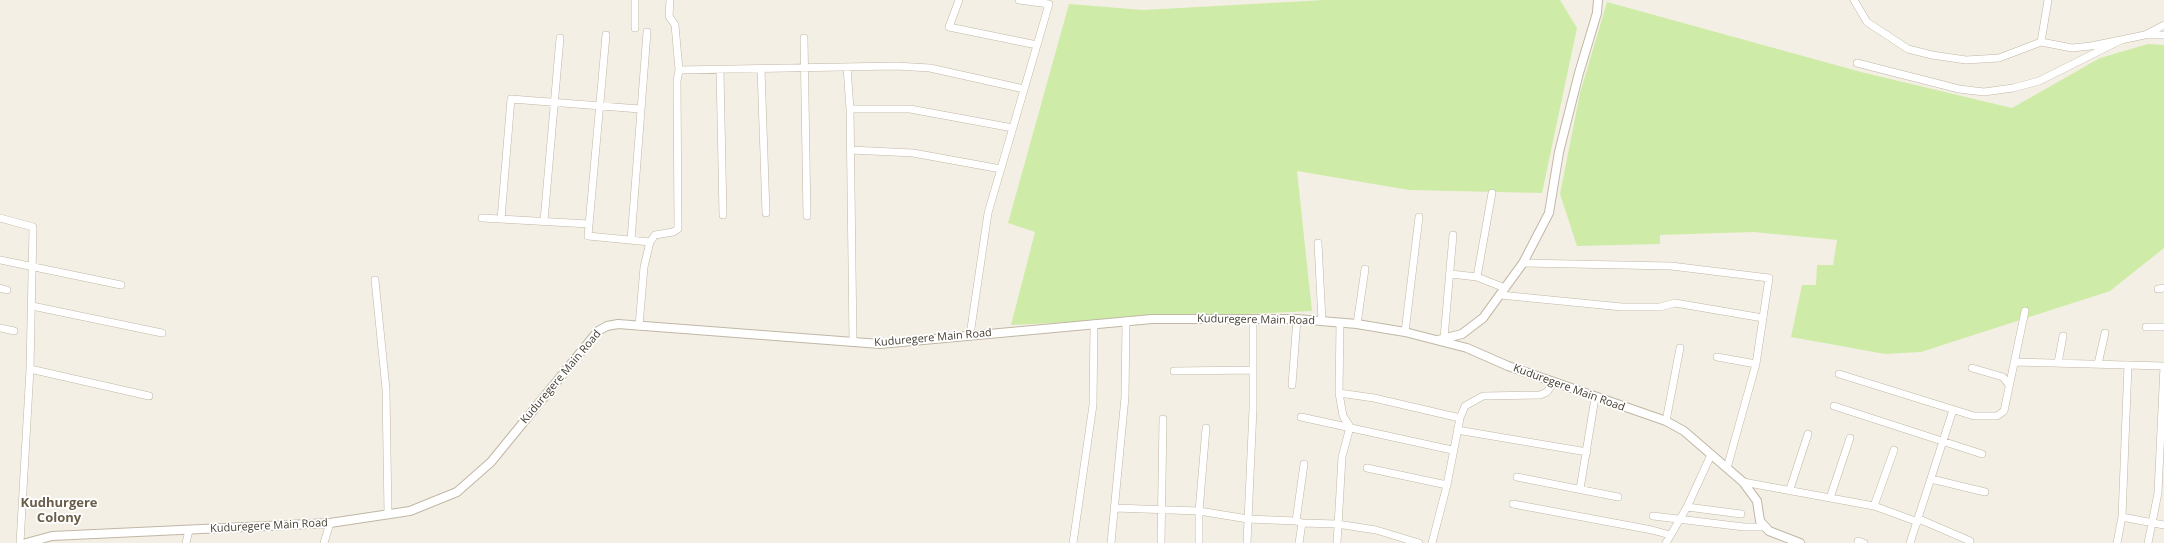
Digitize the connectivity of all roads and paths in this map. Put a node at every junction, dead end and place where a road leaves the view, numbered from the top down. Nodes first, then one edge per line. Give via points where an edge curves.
1 (635, 0) edge
2 (670, 0) edge
3 (959, 0) edge
4 (1018, 0) edge
5 (1598, 0) edge
6 (1854, 0) edge
7 (2048, 0) edge
8 (2164, 25) edge
9 (635, 28) dead end
10 (647, 32) dead end
11 (606, 35) dead end
12 (2145, 35) junction
13 (2164, 35) edge
14 (560, 38) dead end
15 (804, 38) dead end
16 (2121, 40) junction
17 (2041, 42) junction
18 (1037, 45) junction
19 (1857, 62) dead end
20 (847, 67) junction
21 (804, 68) junction
22 (761, 69) junction
23 (679, 70) junction
24 (720, 70) junction
25 (1024, 89) junction
26 (554, 102) junction
27 (600, 106) junction
28 (640, 109) junction
29 (850, 109) junction
30 (1013, 128) junction
31 (851, 150) junction
32 (1001, 169) junction
33 (1492, 193) dead end
34 (766, 213) dead end
35 (723, 215) dead end
36 (807, 216) dead end
37 (1418, 217) dead end
38 (0, 218) edge
39 (482, 218) dead end
40 (500, 219) junction
41 (544, 221) junction
42 (590, 224) junction
43 (1453, 235) dead end
44 (631, 240) junction
45 (650, 242) junction
46 (1318, 243) dead end
47 (0, 260) edge
48 (1523, 264) junction
49 (33, 267) junction
50 (1365, 269) dead end
51 (1451, 274) junction
52 (1477, 277) junction
53 (375, 280) dead end
54 (121, 285) dead end
55 (1505, 288) junction
56 (1500, 295) junction
57 (32, 306) junction
58 (2025, 311) dead end
59 (1763, 318) junction
60 (1253, 319) junction
61 (1297, 319) junction
62 (1126, 321) junction
63 (1322, 322) junction
64 (1340, 323) junction
65 (1094, 324) junction
66 (1357, 324) junction
67 (639, 326) junction
68 (2146, 327) dead end
69 (2164, 327) edge
70 (0, 328) edge
71 (14, 331) dead end
72 (1405, 332) junction
73 (2104, 332) dead end
74 (162, 333) dead end
75 (970, 336) junction
76 (2063, 336) dead end
77 (1441, 339) junction
78 (853, 342) junction
79 (1680, 348) dead end
80 (1717, 357) dead end
81 (2014, 362) junction
82 (2058, 363) junction
83 (1756, 364) junction
84 (2098, 364) junction
85 (2128, 365) junction
86 (2164, 366) edge
87 (1972, 368) dead end
88 (30, 369) junction
89 (1253, 370) junction
90 (1174, 371) dead end
91 (1839, 374) dead end
92 (1554, 382) junction
93 (1292, 385) dead end
94 (2010, 385) junction
95 (1339, 393) junction
96 (149, 396) dead end
97 (1596, 398) junction
98 (1834, 406) dead end
99 (1953, 410) junction
100 (1301, 417) dead end
101 (1460, 418) junction
102 (1163, 419) dead end
103 (1666, 421) junction
104 (1350, 427) junction
105 (1206, 428) dead end
106 (1457, 430) junction
107 (1808, 434) dead end
108 (1850, 438) dead end
109 (1943, 441) junction
110 (1452, 450) junction
111 (1894, 450) dead end
112 (1587, 452) junction
113 (1982, 454) dead end
114 (1711, 455) junction
115 (1304, 464) dead end
116 (1366, 468) dead end
117 (1727, 468) junction
118 (1517, 477) dead end
119 (1931, 479) junction
120 (1743, 482) junction
121 (1447, 484) junction
122 (1580, 489) junction
123 (1790, 490) junction
124 (1985, 492) dead end
125 (2161, 494) edge
126 (1618, 497) dead end
127 (1830, 498) junction
128 (1513, 504) dead end
129 (1874, 506) junction
130 (1687, 507) junction
131 (1115, 508) junction
132 (1161, 511) junction
133 (1199, 511) junction
134 (388, 514) junction
135 (1741, 514) dead end
136 (1653, 516) dead end
137 (2122, 517) junction
138 (1248, 518) junction
139 (1678, 520) junction
140 (1918, 520) junction
141 (1299, 522) junction
142 (2151, 522) junction
143 (330, 523) junction
144 (1338, 524) junction
145 (2164, 525) edge
146 (1766, 527) junction
147 (189, 530) junction
148 (1670, 535) junction
149 (1970, 541) dead end
150 (326, 542) edge
151 (20, 543) edge
152 (26, 543) edge
153 (186, 543) edge
154 (1073, 543) edge
155 (1111, 543) edge
156 (1161, 543) edge
157 (1199, 543) edge
158 (1247, 543) edge
159 (1299, 543) edge
160 (1337, 543) edge
161 (1419, 543) edge
162 (1432, 543) edge
163 (1666, 543) edge
164 (1800, 543) edge
165 (1910, 543) edge
166 (2117, 543) edge
167 (2148, 543) edge

1 - 9 street
2 - 23 street via 670,16 675,25
3 - 18 street via 949,27
4 - 18 street via 1049,4
5 - 48 street via 1597,13 1559,152 1549,213
6 - 17 street via 1867,22 1884,35 1908,49 1932,56 1966,60 1999,58
7 - 17 street
8 - 12 street
10 - 28 street
11 - 27 street
12 - 13 street
12 - 16 street
14 - 26 street
15 - 21 street
16 - 17 street via 2072,48
16 - 19 street via 2039,81 1984,92 1951,87
18 - 25 street
20 - 21 street
20 - 25 street via 930,68
20 - 29 street
21 - 22 street
21 - 36 street
22 - 24 street
22 - 34 street
23 - 24 street
23 - 45 street via 678,229 655,235
24 - 35 street
25 - 30 street
26 - 27 street
26 - 40 street via 511,99
26 - 41 street
27 - 28 street
27 - 42 street
28 - 44 street
29 - 30 street via 910,108
29 - 31 street
30 - 32 street
31 - 32 street via 913,153
31 - 78 street
32 - 75 street via 988,213
33 - 52 street
37 - 72 street
38 - 49 street via 33,227
39 - 40 street
40 - 41 street
41 - 42 street
42 - 44 street via 588,236
43 - 51 street
44 - 45 street
45 - 67 street via 644,267
46 - 63 street
47 - 49 street
48 - 55 street
48 - 59 street via 1671,266 1769,278
49 - 54 street
49 - 57 street
50 - 66 street
51 - 52 street
51 - 77 street
52 - 55 street
53 - 134 street via 386,389
55 - 56 street
56 - 59 street via 1622,307 1660,307 1675,303
56 - 77 street via 1483,318 1462,334
57 - 74 street
57 - 88 street
58 - 81 street
59 - 83 street
60 - 61 street, Kuduregere Main Road
60 - 62 street, Kuduregere Main Road
60 - 89 street
61 - 63 street, Kuduregere Main Road
61 - 93 street
62 - 65 street, Kuduregere Main Road
62 - 131 street via 1125,397
63 - 64 street, Kuduregere Main Road
64 - 66 street, Kuduregere Main Road
64 - 95 street
65 - 75 street, Kuduregere Main Road
65 - 154 street via 1093,405
66 - 72 street, Kuduregere Main Road
67 - 78 street, Kuduregere Main Road
67 - 134 street, Kuduregere Main Road via 618,324 598,330 491,462 457,492 410,511
68 - 69 street
70 - 71 street
72 - 77 street, Kuduregere Main Road
73 - 84 street
75 - 78 street, Kuduregere Main Road via 880,344
76 - 82 street
77 - 92 street, Kuduregere Main Road
79 - 103 street
80 - 83 street
81 - 82 street
81 - 94 street
82 - 84 street
83 - 117 street
84 - 85 street
85 - 86 street
85 - 137 street
86 - 125 street
87 - 94 street via 2003,377
88 - 96 street
88 - 151 street
89 - 90 street
89 - 138 street via 1254,409
91 - 99 street
92 - 97 street, Kuduregere Main Road
92 - 101 street via 1547,392 1540,395 1483,396 1465,406
94 - 99 street via 2004,411 1997,416 1974,416
95 - 101 street via 1374,398
95 - 104 street via 1343,416
97 - 103 street, Kuduregere Main Road
97 - 112 street
98 - 109 street
99 - 109 street
100 - 104 street
101 - 106 street
102 - 132 street
103 - 114 street, Kuduregere Main Road via 1684,431
104 - 110 street
104 - 144 street via 1342,457
105 - 133 street
106 - 110 street
106 - 112 street
107 - 123 street
108 - 127 street
109 - 113 street
109 - 119 street
110 - 121 street
111 - 129 street
112 - 122 street
114 - 117 street, Kuduregere Main Road
114 - 130 street
115 - 141 street
116 - 121 street
117 - 120 street, Kuduregere Main Road
118 - 122 street
119 - 124 street
119 - 140 street
120 - 123 street
120 - 146 street, Kuduregere Main Road via 1757,501 1760,521
121 - 162 street
122 - 126 street
123 - 127 street
125 - 142 street
127 - 129 street
128 - 148 street
129 - 140 street
130 - 135 street
130 - 139 street
131 - 132 street
131 - 155 street
132 - 133 street
132 - 156 street
133 - 138 street
133 - 157 street
134 - 143 street, Kuduregere Main Road
136 - 139 street
137 - 142 street
137 - 166 street
138 - 141 street
138 - 158 street
139 - 146 street
139 - 148 street
140 - 149 street
140 - 165 street
141 - 144 street
141 - 159 street
142 - 145 street
142 - 167 street
143 - 147 street, Kuduregere Main Road
143 - 150 street
144 - 160 street
144 - 161 street via 1376,530
146 - 164 street via 1769,531
147 - 152 street, Kuduregere Main Road via 52,536
147 - 153 street
148 - 163 street

